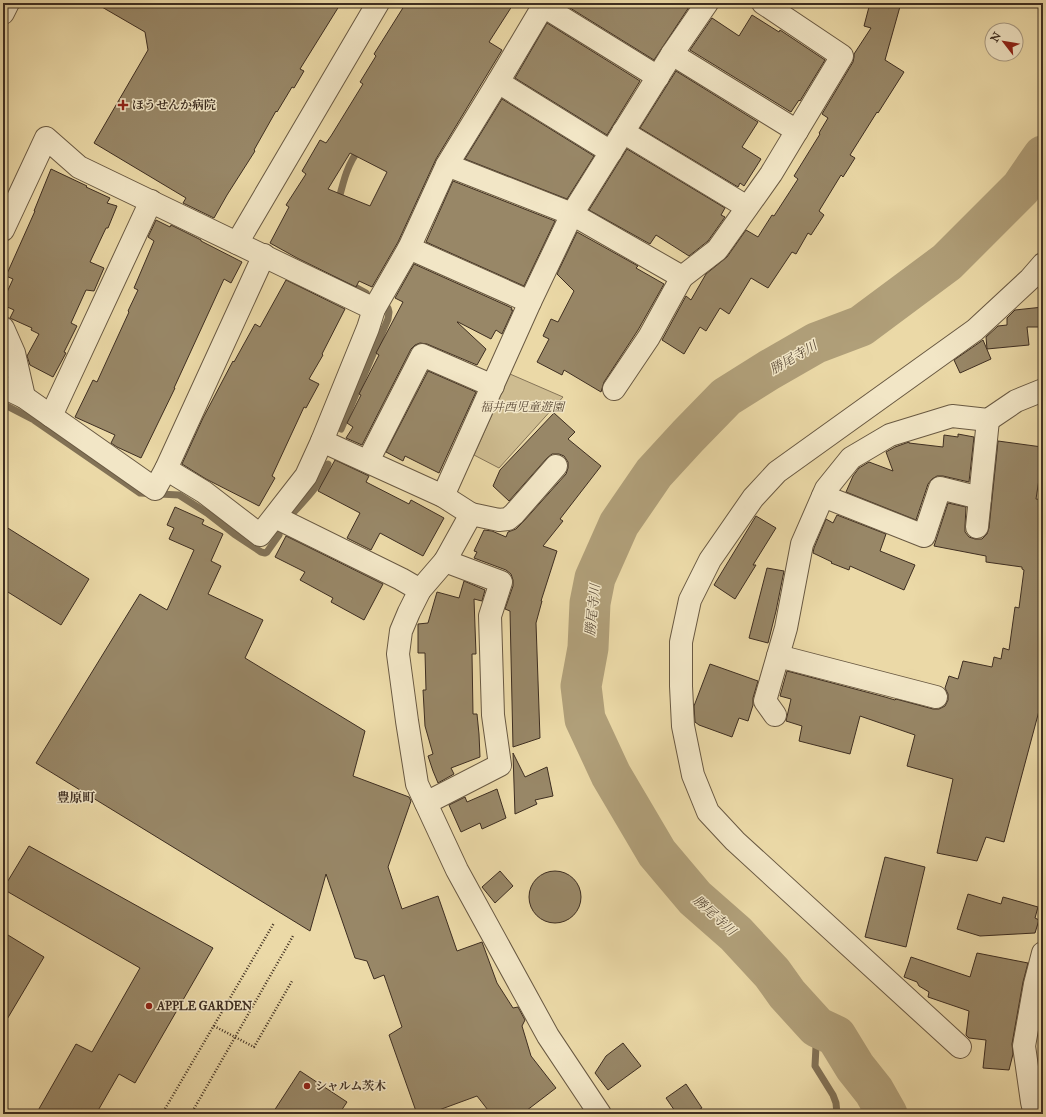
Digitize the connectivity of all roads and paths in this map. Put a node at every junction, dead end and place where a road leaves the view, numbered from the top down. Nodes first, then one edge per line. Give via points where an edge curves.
1 (8, 3) edge
2 (378, 3) edge
3 (707, 3) edge
4 (763, 3) edge
5 (544, 4) edge
6 (3, 13) edge
7 (672, 54) junction
8 (658, 77) junction
9 (498, 82) junction
10 (797, 131) junction
11 (623, 132) junction
12 (611, 152) junction
13 (446, 165) junction
14 (152, 201) junction
15 (747, 207) junction
16 (572, 214) junction
17 (3, 230) edge
18 (237, 243) junction
19 (409, 248) junction
20 (264, 255) junction
21 (1043, 264) edge
22 (682, 277) junction
23 (530, 302) junction
24 (374, 309) junction
25 (3, 328) edge
26 (493, 386) junction
27 (3, 387) edge
28 (614, 389) dead end
29 (1043, 390) edge
30 (24, 397) junction
31 (51, 416) junction
32 (988, 420) junction
33 (845, 424) junction
34 (322, 441) junction
35 (868, 448) junction
36 (368, 461) junction
37 (556, 466) dead end
38 (166, 469) junction
39 (443, 496) junction
40 (822, 496) junction
41 (980, 498) junction
42 (471, 514) junction
43 (275, 517) junction
44 (977, 527) dead end
45 (445, 561) junction
46 (420, 590) junction
47 (778, 656) junction
48 (936, 697) dead end
49 (775, 715) dead end
50 (426, 803) junction
51 (274, 923) dead end
52 (293, 936) dead end
53 (1043, 953) edge
54 (292, 981) dead end
55 (214, 1026) junction
56 (235, 1037) junction
57 (960, 1047) dead end
58 (162, 1114) edge
59 (191, 1114) edge
60 (600, 1114) edge
61 (1035, 1114) edge

1 - 6 street
2 - 18 street
3 - 7 street
4 - 10 street via 842,56
5 - 8 street
5 - 9 street
7 - 8 street
7 - 10 street
8 - 11 street
9 - 12 street
9 - 13 street
10 - 15 street
11 - 12 street
11 - 15 street
12 - 16 street
13 - 16 street
13 - 19 street
14 - 17 street via 79,167 46,138
14 - 18 street
14 - 31 street
15 - 22 street via 717,250
16 - 22 street
16 - 23 street
18 - 20 street
19 - 23 street
19 - 24 street
20 - 24 street
20 - 38 street
21 - 33 street via 1030,280 975,330
22 - 28 street via 648,337
23 - 26 street
24 - 34 street
25 - 30 street via 14,353
26 - 36 street via 422,355
26 - 39 street
27 - 30 street
29 - 32 street via 1016,401
30 - 31 street
31 - 38 street via 155,489
32 - 35 street via 952,416 890,435
32 - 41 street
33 - 35 street
33 - 57 street via 777,472 753,498 710,560 690,600 681,642 681,686 684,726 693,776 708,812 735,841
34 - 36 street
34 - 43 street via 306,476
35 - 40 street via 850,458
36 - 39 street
37 - 42 street via 508,519 498,520
38 - 43 street via 204,492 260,535
39 - 42 street
40 - 41 street via 924,536 940,488
40 - 47 street via 802,544
41 - 44 street
42 - 45 street
43 - 46 street
45 - 46 street
45 - 50 street via 501,582 490,616 493,715 500,764
46 - 50 street via 402,631 398,654 417,784
47 - 48 street
47 - 49 street via 765,701
50 - 60 street via 457,870 548,1036
51 - 55 path
52 - 56 path
53 - 61 street via 1024,1046
54 - 56 path via 254,1047
55 - 56 path
55 - 58 path
56 - 59 path

